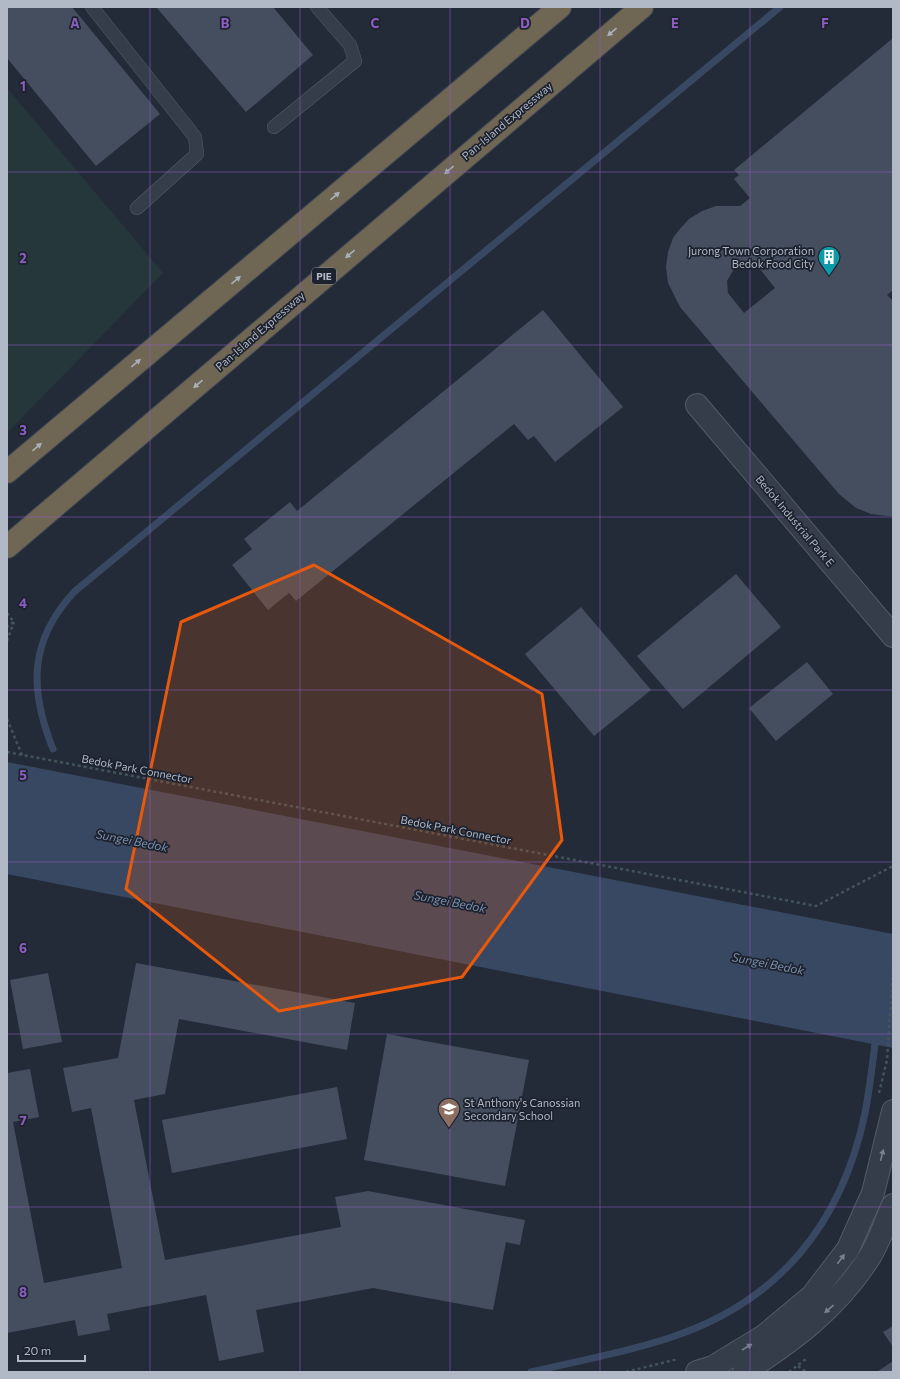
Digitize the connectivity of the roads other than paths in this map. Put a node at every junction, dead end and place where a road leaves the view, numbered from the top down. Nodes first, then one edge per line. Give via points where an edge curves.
1 (92, 7) edge
2 (317, 7) edge
3 (560, 7) edge
4 (642, 7) edge
5 (274, 127) dead end
6 (137, 208) dead end
7 (697, 405) dead end
8 (7, 472) edge
9 (7, 547) edge
10 (893, 636) edge
11 (885, 1104) edge
12 (893, 1205) edge
13 (690, 1365) edge
14 (744, 1372) edge

1 - 6 lane via 195,137 197,145 196,154
2 - 5 lane via 350,45 356,61
8 -> 3 highway
4 -> 9 highway, Pan-Island Expressway / PIE
7 - 10 street, Bedok Industrial Park E
13 -> 11 street via 713,1367 764,1336 812,1296 848,1250 873,1193
12 -> 14 street via 870,1257 833,1306 784,1346

